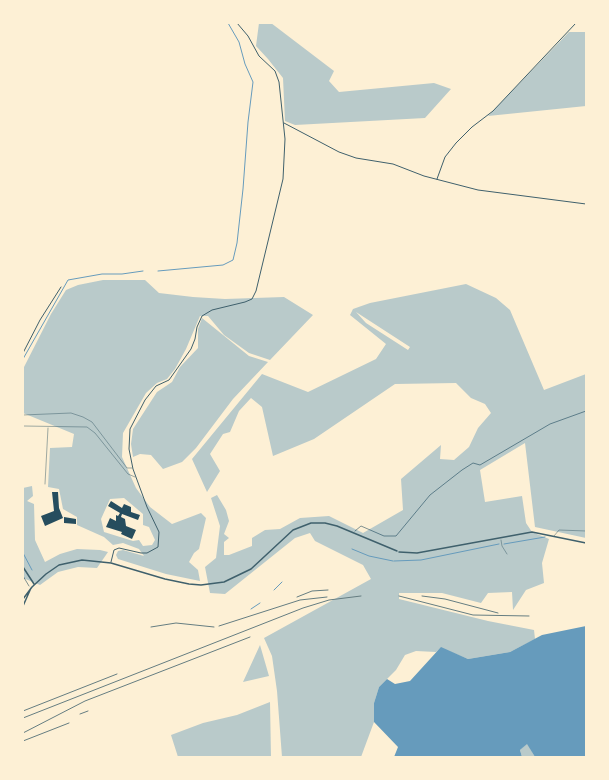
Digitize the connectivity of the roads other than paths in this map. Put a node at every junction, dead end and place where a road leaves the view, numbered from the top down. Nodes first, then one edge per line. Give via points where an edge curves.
1 (237, 23) edge
2 (576, 23) edge
3 (283, 122) junction
4 (437, 179) junction
5 (586, 204) edge
6 (61, 287) dead end
7 (23, 353) edge
8 (23, 415) edge
9 (23, 426) edge
10 (48, 427) junction
11 (132, 468) junction
12 (135, 477) junction
13 (45, 484) dead end
14 (586, 531) edge
15 (501, 536) junction
16 (554, 536) junction
17 (586, 543) edge
18 (507, 554) dead end
19 (111, 563) junction
20 (23, 567) edge
21 (34, 584) junction
22 (32, 587) junction
23 (23, 599) edge
24 (23, 606) edge

1 - 3 street via 277,77
2 - 4 street via 493,111 456,143 445,158
3 - 4 street via 339,152 356,158 393,164
3 - 11 street via 286,157 283,179 256,291 252,299 212,310 200,319 191,350 169,380 156,386 145,400 130,429 129,449
4 - 5 street via 478,190
6 - 7 street
8 - 11 lane via 71,413 83,417 92,422 127,468
9 - 10 lane
10 - 12 lane via 87,427 95,433 128,474
10 - 13 lane
11 - 12 street
12 - 19 street via 159,532 158,547 147,553 119,548 114,550
14 - 16 lane via 559,530
15 - 16 street via 532,532
15 - 18 lane via 502,546
15 - 19 street via 417,552 398,551 325,523 304,525 287,535 244,574 224,582 201,585 178,582
16 - 17 street
19 - 21 street via 82,560 71,562 54,568
20 - 21 street
21 - 22 street
22 - 23 street
22 - 24 street

